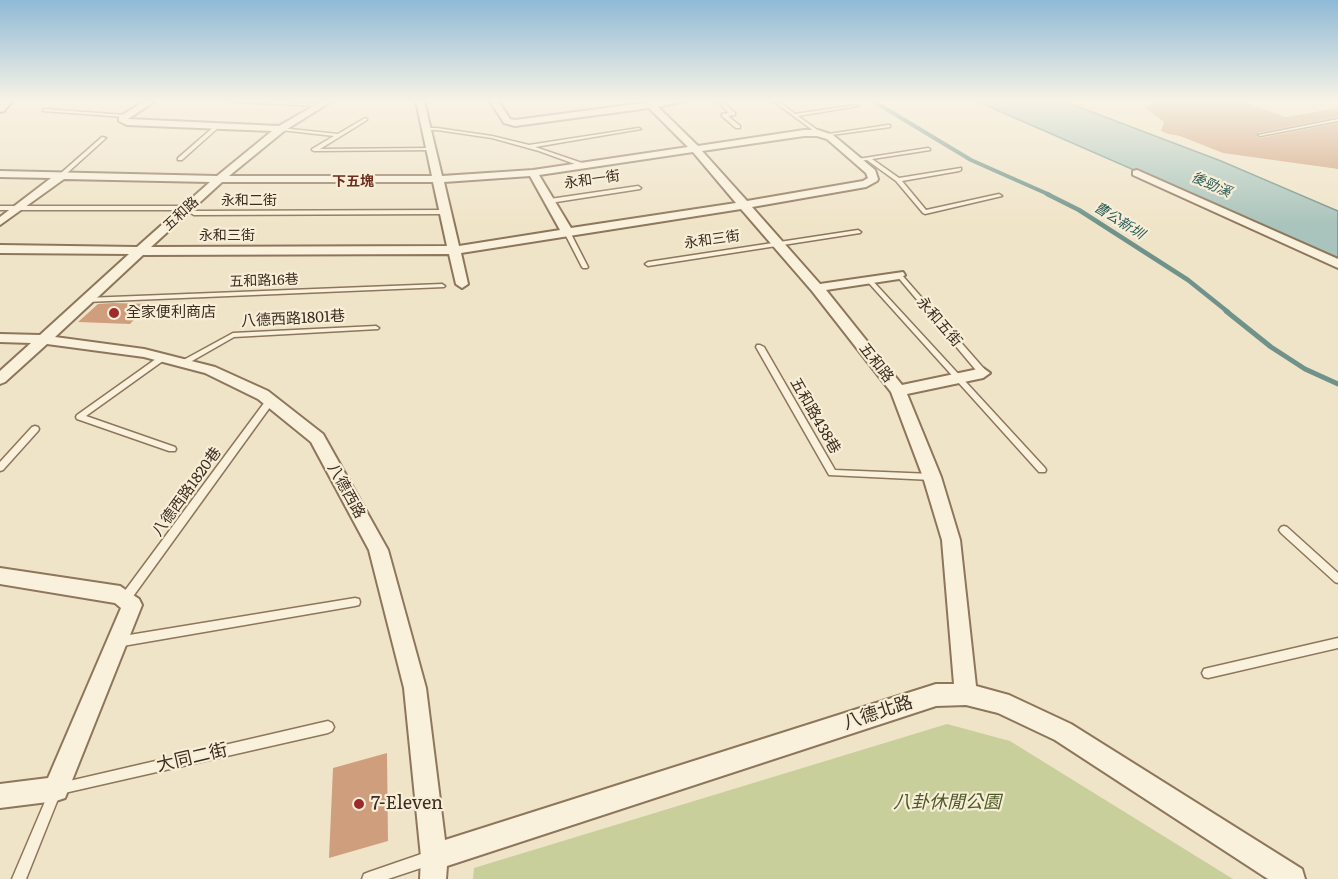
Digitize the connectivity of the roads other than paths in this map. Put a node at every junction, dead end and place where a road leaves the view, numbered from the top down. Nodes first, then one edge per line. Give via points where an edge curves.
1 (99, 142) edge
2 (200, 142) edge
3 (265, 142) edge
4 (327, 142) edge
5 (430, 142) edge
6 (512, 142) edge
7 (554, 142) edge
8 (689, 142) edge
9 (743, 142) edge
10 (836, 142) edge
11 (528, 146) junction
12 (431, 149) junction
13 (696, 149) junction
14 (928, 149) dead end
15 (180, 159) dead end
16 (869, 159) junction
17 (858, 160) junction
18 (586, 166) junction
19 (959, 169) dead end
20 (533, 172) junction
21 (1137, 173) dead end
22 (0, 174) edge
23 (63, 174) junction
24 (219, 179) junction
25 (438, 179) junction
26 (898, 180) junction
27 (638, 188) dead end
28 (999, 196) dead end
29 (550, 201) junction
30 (743, 205) junction
31 (20, 207) junction
32 (0, 208) edge
33 (187, 208) junction
34 (444, 212) junction
35 (0, 222) edge
36 (567, 232) junction
37 (858, 232) dead end
38 (780, 246) junction
39 (0, 249) edge
40 (455, 250) junction
41 (141, 251) junction
42 (648, 264) dead end
43 (1338, 264) edge
44 (585, 267) dead end
45 (899, 275) joint
46 (869, 280) junction
47 (462, 284) dead end
48 (442, 285) dead end
49 (816, 288) junction
50 (86, 300) junction
51 (376, 328) dead end
52 (0, 338) edge
53 (42, 339) junction
54 (760, 347) dead end
55 (163, 358) junction
56 (182, 363) junction
57 (983, 373) joint
58 (958, 378) junction
59 (0, 379) edge
60 (898, 391) junction
61 (270, 401) junction
62 (35, 429) dead end
63 (172, 449) dead end
64 (0, 468) edge
65 (1042, 470) dead end
66 (932, 477) junction
67 (1284, 530) dead end
68 (0, 576) edge
69 (1338, 579) edge
70 (125, 599) junction
71 (355, 602) dead end
72 (116, 642) junction
73 (1338, 643) edge
74 (1208, 673) dead end
75 (966, 694) junction
76 (328, 727) dead end
77 (56, 789) junction
78 (0, 796) edge
79 (433, 868) edge
80 (20, 879) edge
81 (369, 879) edge
82 (1292, 879) edge

1 - 23 lane
2 - 15 lane
3 - 24 street, 五和路
4 - 12 lane via 314,150
5 - 12 street
6 - 11 lane
7 - 11 lane
8 - 13 street, 五和路
9 - 13 street, 永和一街
10 - 17 street
11 - 18 lane
12 - 25 street
13 - 18 street, 永和一街
13 - 30 street, 五和路
14 - 16 lane
16 - 17 lane
16 - 26 lane
17 - 30 street via 871,172 873,179 866,184
18 - 20 street, 永和一街
19 - 26 lane
20 - 25 street, 永和一街
20 - 29 street, 永和一街
21 - 43 street
22 - 23 street, 永和一街
23 - 24 street, 永和一街
23 - 31 street
24 - 25 street, 永和一街
24 - 33 street, 五和路
25 - 34 street
26 - 28 lane via 925,212
27 - 29 lane, 永和一街
29 - 36 street, 永和一街
30 - 36 street, 永和三街
30 - 38 street, 五和路
31 - 32 lane, 永和二街
31 - 33 lane, 永和二街
31 - 35 street
33 - 34 lane, 永和二街 via 194,213
33 - 41 street, 五和路
34 - 40 street
36 - 40 street, 永和三街
36 - 44 lane
37 - 38 lane, 永和三街
38 - 42 lane, 永和三街
38 - 49 street, 五和路
39 - 41 street, 永和三街
40 - 41 street, 永和三街
40 - 47 street
41 - 50 street, 五和路
45 - 46 street, 永和五街
45 - 57 lane, 永和五街
46 - 49 street, 永和五街
46 - 58 lane, 永和五街
48 - 50 lane, 五和路16巷
49 - 60 street, 五和路
50 - 53 street, 五和路
51 - 56 lane, 八德西路1801巷 via 233,335
52 - 53 street, 八德西路
53 - 55 street, 八德西路
53 - 59 street, 五和路
54 - 66 lane, 五和路438巷 via 832,473
55 - 56 street, 八德西路
55 - 63 lane via 80,417
56 - 61 street, 八德西路 via 210,370
57 - 58 street, 永和五街
58 - 60 street, 永和五街
58 - 65 lane, 永和五街
60 - 66 street, 五和路
61 - 70 lane, 八德西路1820巷
61 - 79 street, 八德西路 via 317,438 378,550 415,688
62 - 64 lane
66 - 75 street, 五和路 via 951,540
67 - 69 lane
68 - 70 street via 120,595
70 - 72 street via 132,605
71 - 72 lane
72 - 77 street
73 - 74 lane
75 - 79 street, 八德北路 via 936,695
75 - 82 street, 八德北路 via 1001,703 1063,732
76 - 77 lane, 大同二街
77 - 78 street, 大同二街
77 - 80 lane
79 - 81 lane

